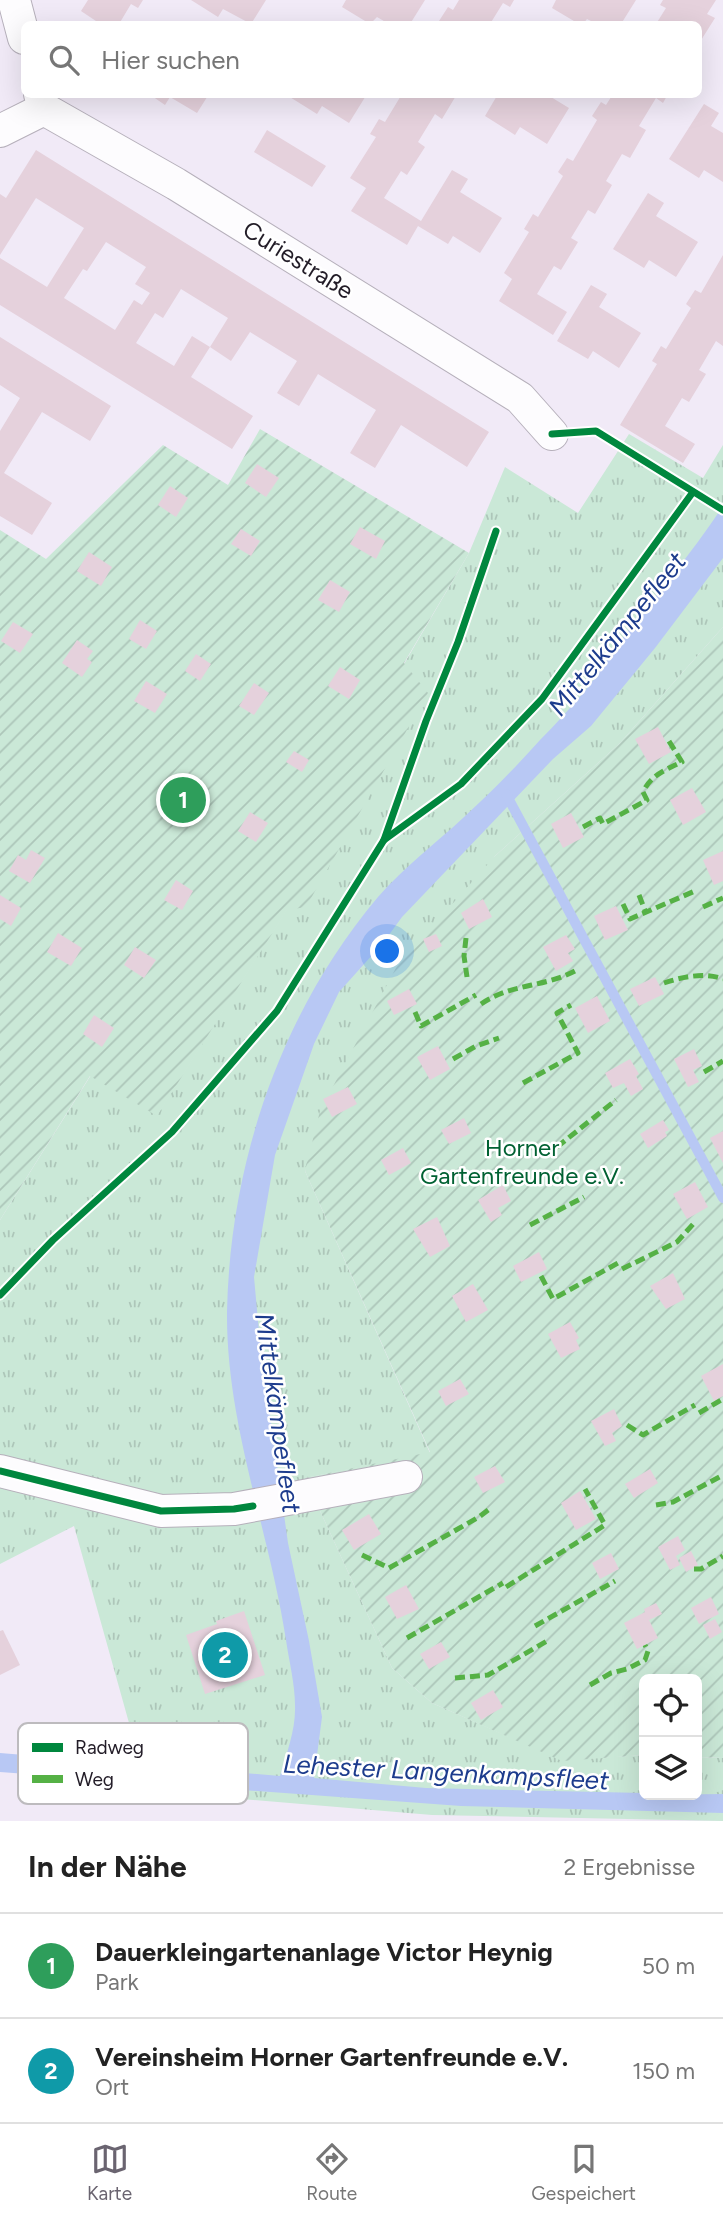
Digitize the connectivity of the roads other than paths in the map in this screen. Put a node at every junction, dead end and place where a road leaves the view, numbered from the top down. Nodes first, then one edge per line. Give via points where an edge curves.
1 (14, 0) edge
2 (21, 27) edge
3 (42, 102) edge
4 (0, 131) edge
5 (552, 435) dead end
6 (0, 1471) edge
7 (406, 1476) dead end

1 - 2 street
3 - 4 street
3 - 5 street, Curiestraße via 520,398
6 - 7 street via 161,1511 234,1509

